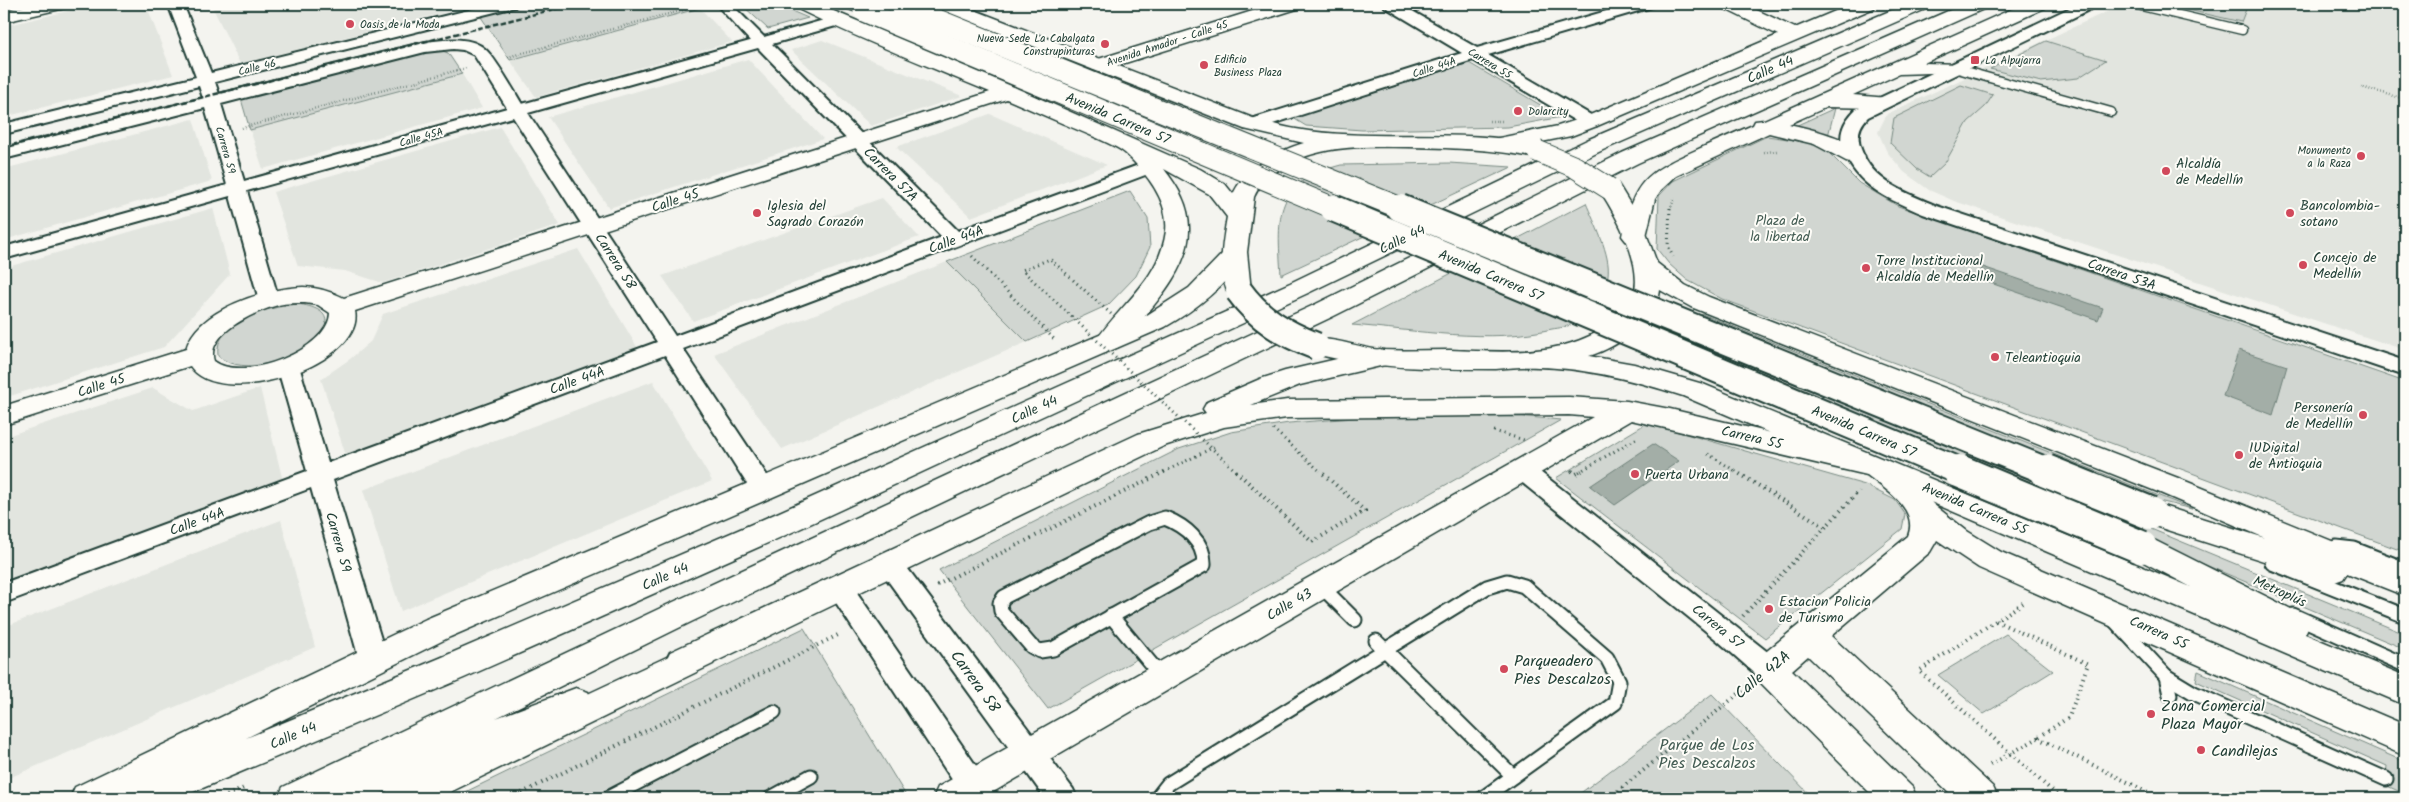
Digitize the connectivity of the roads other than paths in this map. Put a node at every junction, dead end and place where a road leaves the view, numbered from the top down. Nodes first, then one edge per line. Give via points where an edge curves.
1 (58, 4) edge
2 (174, 4) edge
3 (510, 4) edge
4 (723, 4) edge
5 (803, 4) edge
6 (898, 4) edge
7 (943, 4) edge
8 (1293, 4) edge
9 (1390, 4) edge
10 (1646, 4) edge
11 (1730, 4) edge
12 (1867, 4) edge
13 (1921, 4) edge
14 (1979, 4) edge
15 (2038, 4) edge
16 (2090, 4) edge
17 (2133, 4) edge
18 (847, 10) edge
19 (4, 16) edge
20 (2242, 30) dead end
21 (1794, 35) junction
22 (761, 43) junction
23 (460, 44) joint
24 (1475, 54) junction
25 (1099, 65) junction
26 (1954, 68) junction
27 (1892, 69) junction
28 (206, 80) junction
29 (1008, 92) junction
30 (1822, 100) junction
31 (212, 101) junction
32 (1882, 102) junction
33 (518, 110) junction
34 (2111, 112) dead end
35 (1590, 122) junction
36 (1252, 125) junction
37 (1763, 126) junction
38 (4, 129) edge
39 (1354, 140) junction
40 (858, 141) junction
41 (1502, 144) junction
42 (1131, 146) junction
43 (4, 154) edge
44 (1854, 156) junction
45 (1150, 167) junction
46 (237, 188) junction
47 (1238, 216) junction
48 (594, 226) junction
49 (1634, 236) junction
50 (955, 239) junction
51 (4, 253) edge
52 (1233, 257) junction
53 (1646, 266) junction
54 (269, 300) junction
55 (342, 308) junction
56 (1110, 328) junction
57 (670, 345) junction
58 (198, 354) junction
59 (1380, 358) junction
60 (1534, 358) junction
61 (288, 366) junction
62 (2405, 369) edge
63 (4, 416) edge
64 (1634, 423) junction
65 (1148, 442) junction
66 (1527, 457) junction
67 (1876, 467) junction
68 (320, 476) junction
69 (763, 489) junction
70 (1920, 510) junction
71 (2150, 513) junction
72 (2311, 545) junction
73 (2141, 547) junction
74 (1914, 549) junction
75 (1990, 560) junction
76 (890, 564) junction
77 (2405, 569) edge
78 (2405, 584) edge
79 (1321, 586) junction
80 (840, 588) junction
81 (4, 593) edge
82 (2405, 595) edge
83 (2104, 608) junction
84 (1111, 616) junction
85 (2405, 616) edge
86 (1355, 620) dead end
87 (1809, 636) junction
88 (1381, 646) junction
89 (701, 654) junction
90 (373, 659) junction
91 (2405, 665) edge
92 (1769, 669) junction
93 (2166, 676) junction
94 (1162, 677) junction
95 (2405, 683) edge
96 (2405, 691) edge
97 (2170, 695) dead end
98 (774, 712) dead end
99 (2405, 741) edge
100 (1029, 754) junction
101 (811, 776) dead end
102 (1513, 776) junction
103 (2386, 779) dead end
104 (1983, 782) edge
105 (968, 794) edge
106 (88, 798) edge
107 (140, 798) edge
108 (296, 798) edge
109 (327, 798) edge
110 (402, 798) edge
111 (608, 798) edge
112 (771, 798) edge
113 (1062, 798) edge
114 (1157, 798) edge
115 (1483, 798) edge
116 (1899, 798) edge

1 - 19 main road
2 - 28 street, Carrera 59
3 - 28 street, Calle 46
4 - 22 street, Carrera 57A
5 - 18 main road, Avenida Carrera 57
6 - 71 main road, Avenida Carrera 57, bridge
7 - 25 main road
8 - 25 main road, Avenida Amador - Calle 45
9 - 24 street, Carrera 55
10 - 24 street, Calle 44A
11 - 21 main road
12 - 21 main road, Calle 44
13 - 107 main road, Calle 44 via 1595,146 1299,288 786,522 452,668
14 - 108 main road, Calle 44 via 1630,158 1326,310 680,613
15 - 27 main road
16 - 26 street
17 - 20 lane
18 - 22 street, Calle 45A
18 - 29 main road, Avenida Carrera 57
18 - 73 main road, Avenida Carrera 57, bridge
21 - 35 main road, Calle 44
22 - 33 street, Calle 45A
22 - 40 street, Carrera 57A
23 - 31 street, Calle 46 via 425,47
23 - 33 street, Carrera 58 via 480,52
24 - 35 street, Carrera 55
24 - 36 street, Calle 44A
25 - 36 main road
26 - 27 main road
26 - 32 street
26 - 34 lane
27 - 30 main road
28 - 31 street, Carrera 59
28 - 38 street, Calle 46
29 - 40 main road, Calle 45
29 - 42 main road, Avenida Carrera 57
30 - 32 main road
30 - 37 main road
31 - 43 street, Calle 46
31 - 46 street, Carrera 59
32 - 44 street via 1853,121 1849,140
33 - 46 street, Calle 45A
33 - 48 street, Carrera 58
35 - 41 main road, Calle 44
36 - 39 main road via 1296,136
37 - 44 main road via 1808,134
37 - 49 main road via 1683,163 1657,179 1643,198
39 - 41 main road
39 - 47 main road via 1315,146 1276,162 1247,187
40 - 48 main road, Calle 45
40 - 50 street, Carrera 57A
41 - 49 main road, bridge via 1537,151 1583,170 1610,189
42 - 45 main road
42 - 47 main road, Avenida Carrera 57 via 1218,189
44 - 62 street, Carrera 53A via 1863,173 1885,189 1930,210
45 - 50 street, Calle 44A
45 - 56 main road via 1176,210 1175,250 1150,293
46 - 51 street, Calle 45A
46 - 54 street, Carrera 59
47 - 52 main road
48 - 55 main road, Calle 45
48 - 57 street, Carrera 58
49 - 53 main road
50 - 57 street, Calle 44A
52 - 56 main road via 1207,287 1176,311
52 - 59 main road, bridge via 1239,291 1264,320 1286,335 1316,346
53 - 60 main road via 1647,297 1636,316 1616,334 1571,352
53 - 72 main road via 1676,290 1708,306
54 - 55 main road via 305,294 334,300
54 - 58 main road via 219,323 201,344
55 - 61 main road via 342,327 334,338 321,349
56 - 69 main road
57 - 68 street, Calle 44A
57 - 69 street, Carrera 58
58 - 61 main road via 202,365 215,373 235,376
58 - 63 main road, Calle 45
59 - 60 main road
59 - 65 main road via 1270,385
60 - 67 main road, Avenida Carrera 55 via 1621,369 1654,377 1693,390
61 - 68 street, Carrera 59
64 - 65 main road via 1559,406 1287,409 1222,418
64 - 66 main road, Calle 43
64 - 67 main road, Carrera 55 via 1670,418
65 - 76 main road
66 - 79 main road, Calle 43
66 - 92 street, Carrera 57
67 - 70 main road, Calle 42A via 1899,485
67 - 96 main road, Avenida Carrera 55
68 - 81 street, Calle 44A
68 - 90 street, Carrera 59
69 - 90 main road
70 - 74 main road, Calle 42A via 1926,522 1925,532
70 - 75 main road, Carrera 55 via 1956,539
71 - 82 main road
71 - 85 lane, Metroplús
72 - 77 lane via 2354,549
72 - 78 main road
73 - 91 lane, Metroplús
73 - 95 main road
74 - 75 main road via 1943,548
74 - 87 main road, Calle 42A
75 - 83 main road, Carrera 55
76 - 80 main road
76 - 100 street, Carrera 58
79 - 86 lane
79 - 94 main road, Calle 43
80 - 89 main road
80 - 105 street
83 - 93 lane
83 - 99 main road, Carrera 55
84 - 84 lane via 1052,649 1040,651 1031,646 1001,611 1000,603 1004,597 1149,523 1165,518 1177,523 1203,550 1204,565
84 - 94 lane
87 - 92 main road, Calle 42A
87 - 104 main road
88 - 102 lane
88 - 102 lane via 1500,580 1512,580 1524,586 1607,658 1619,681 1615,703
88 - 114 lane via 1168,784
89 - 109 main road
89 - 110 main road
90 - 106 main road
92 - 116 main road, Carrera 57
93 - 97 lane
93 - 103 lane via 2194,693
94 - 100 main road, Calle 43
98 - 111 lane
100 - 105 main road, Calle 43
100 - 113 street, Carrera 58
101 - 112 lane
102 - 115 lane

